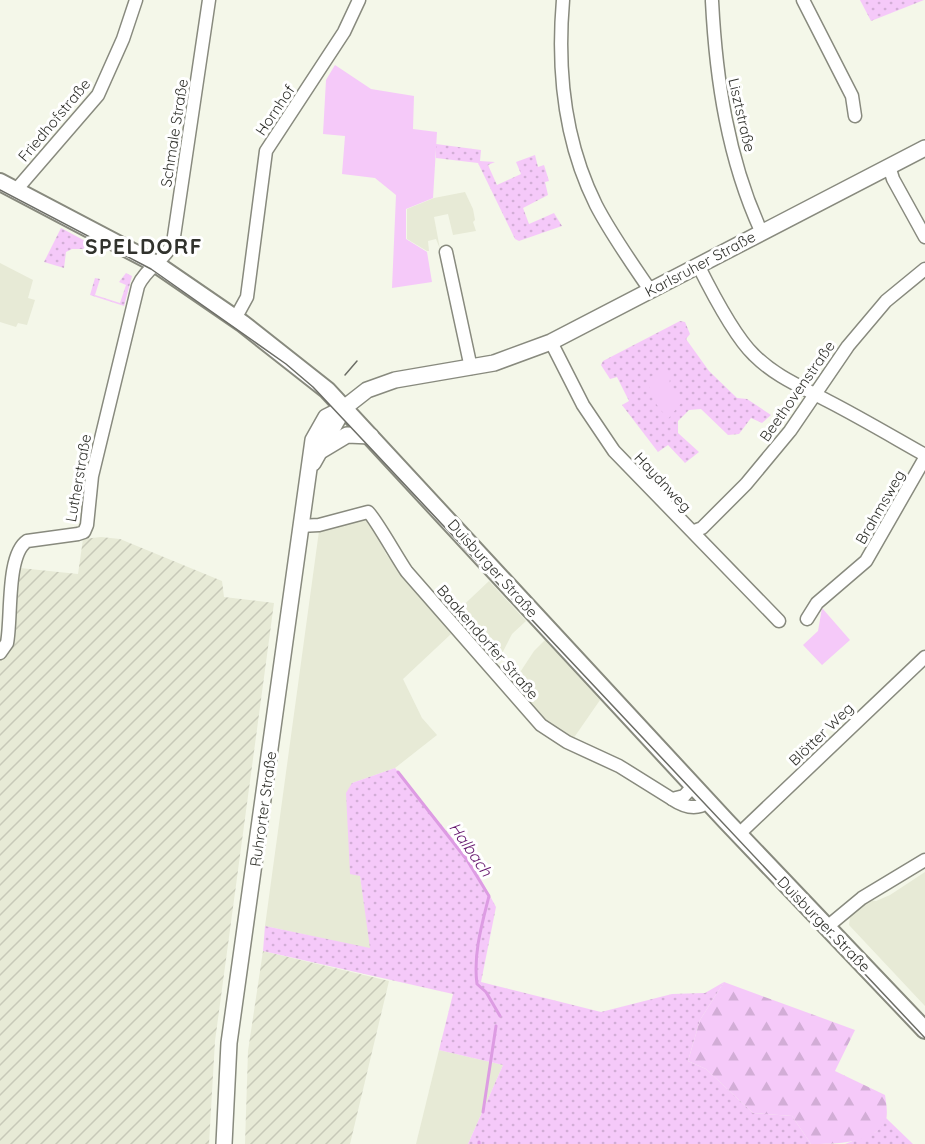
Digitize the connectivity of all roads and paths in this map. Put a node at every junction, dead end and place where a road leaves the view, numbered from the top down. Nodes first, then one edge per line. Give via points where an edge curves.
1 (136, 0) edge
2 (209, 0) edge
3 (358, 0) edge
4 (563, 0) edge
5 (705, 0) edge
6 (719, 0) edge
7 (803, 0) edge
8 (712, 1) edge
9 (855, 116) dead end
10 (925, 148) edge
11 (889, 166) junction
12 (0, 182) edge
13 (16, 189) junction
14 (761, 231) junction
15 (925, 237) edge
16 (446, 252) dead end
17 (156, 264) junction
18 (698, 265) junction
19 (925, 269) edge
20 (650, 290) junction
21 (235, 319) junction
22 (551, 342) junction
23 (471, 368) junction
24 (814, 394) junction
25 (345, 408) junction
26 (371, 436) junction
27 (319, 451) junction
28 (925, 456) edge
29 (308, 474) junction
30 (300, 526) junction
31 (694, 531) junction
32 (807, 618) dead end
33 (779, 621) dead end
34 (0, 653) edge
35 (925, 657) edge
36 (694, 785) junction
37 (672, 799) junction
38 (708, 802) junction
39 (739, 834) junction
40 (925, 861) edge
41 (827, 927) junction
42 (925, 1030) edge
43 (224, 1144) edge

1 - 13 street, Friedhofstraße via 98,94
2 - 17 street, Schmale Straße via 173,243
3 - 21 street, Hornhof via 344,32 266,151 247,297
4 - 20 street via 561,70 574,149 596,204
5 - 8 street
6 - 8 street
7 - 9 street via 852,96
8 - 14 street, Lisztstraße via 723,113
10 - 11 street, Karlsruher Straße
11 - 14 street, Karlsruher Straße
11 - 15 street
12 - 13 main road, Duisburger Straße
13 - 17 main road, Duisburger Straße
14 - 18 street, Karlsruher Straße
16 - 23 street
17 - 21 main road, Duisburger Straße
17 - 34 street, Lutherstraße via 138,286 95,466 87,525 78,534 27,541 17,551 8,638
18 - 20 street, Karlsruher Straße
18 - 24 street via 752,354 783,379
19 - 24 street, Beethovenstraße via 886,301
20 - 22 street, Karlsruher Straße
21 - 25 main road, Duisburger Straße via 309,374
22 - 23 street, Karlsruher Straße via 515,357
22 - 31 street, Haydnweg via 583,405 614,451 686,528
23 - 25 street, Karlsruher Straße via 386,383 367,390
24 - 28 street
24 - 31 street, Beethovenstraße via 804,413 746,484 702,528
25 - 26 main road, Duisburger Straße
25 - 27 street, Ruhrorter Straße
25 - 29 street, Ruhrorter Straße via 326,417 320,427 311,447
26 - 27 street via 347,435
26 - 36 main road, Duisburger Straße
27 - 29 street, Ruhrorter Straße
28 - 32 street, Brahmsweg via 866,561 817,603
29 - 30 street, Ruhrorter Straße
30 - 37 street, Baakendorfer Straße via 368,512 374,515 390,549 407,572 541,725
30 - 43 street, Ruhrorter Straße via 228,1043
31 - 33 street, Haydnweg via 703,545
35 - 39 street, Blötter Weg
36 - 37 street via 684,796
36 - 38 main road, Duisburger Straße
37 - 38 street, Baakendorfer Straße via 680,805 697,807
38 - 39 main road, Duisburger Straße
39 - 41 main road, Duisburger Straße
40 - 41 street via 862,898
41 - 42 main road, Duisburger Straße

